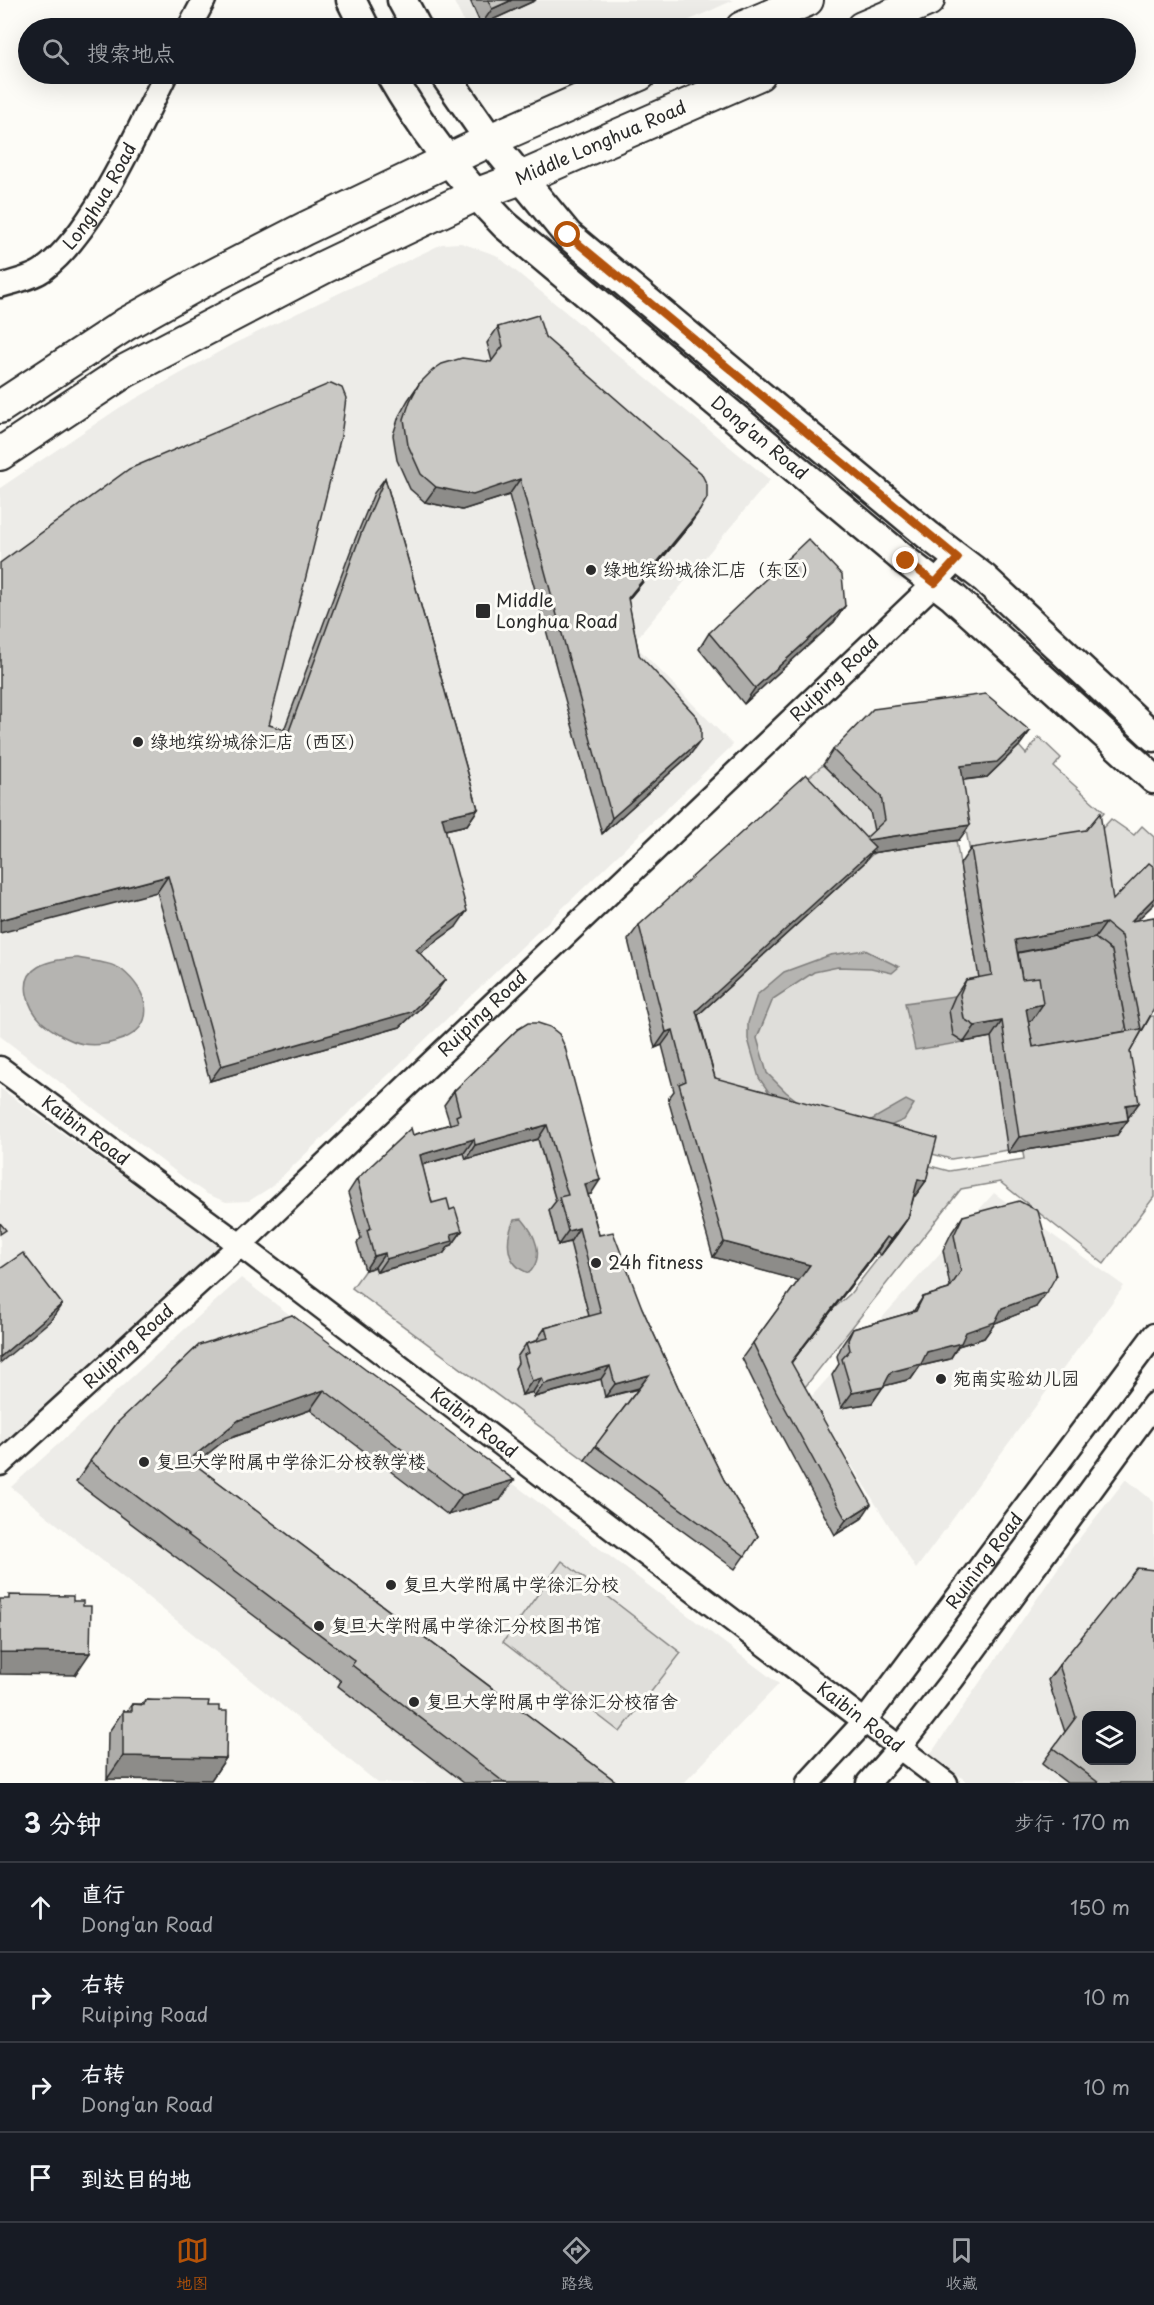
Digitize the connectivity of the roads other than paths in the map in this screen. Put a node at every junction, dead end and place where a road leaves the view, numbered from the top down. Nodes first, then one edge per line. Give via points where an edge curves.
1 (204, 0) edge
2 (351, 0) edge
3 (402, 0) edge
4 (807, 0) edge
5 (928, 0) edge
6 (194, 18) edge
7 (360, 18) edge
8 (412, 18) edge
9 (765, 18) edge
10 (886, 18) edge
11 (161, 84) edge
12 (396, 84) edge
13 (451, 84) edge
14 (617, 84) edge
15 (736, 84) edge
16 (490, 140) junction
17 (447, 161) junction
18 (521, 178) junction
19 (476, 195) junction
20 (0, 286) edge
21 (0, 407) edge
22 (0, 454) edge
23 (958, 558) junction
24 (935, 583) junction
25 (1154, 736) edge
26 (1154, 779) edge
27 (0, 1068) edge
28 (240, 1245) junction
29 (1154, 1335) edge
30 (1154, 1404) edge
31 (0, 1464) edge
32 (864, 1722) junction
33 (900, 1749) junction
34 (808, 1783) edge
35 (868, 1783) edge
36 (946, 1783) edge

1 - 6 street
2 - 7 street
3 - 8 street
4 - 9 main road
5 - 10 main road
11 - 20 street, Longhua Road via 111,181 73,242 41,271
12 - 17 street, Dong'an Road
13 - 16 street, Dong'an Road
14 - 16 main road
15 - 18 main road, Middle Longhua Road
16 - 17 main road
16 - 18 street, Dong'an Road
17 - 19 street, Dong'an Road
17 - 21 main road via 201,282 126,324
18 - 19 main road, Middle Longhua Road
18 - 23 street, Dong'an Road via 568,235
19 - 22 main road, Middle Longhua Road via 324,267 125,371
19 - 24 street, Dong'an Road via 535,251
23 - 24 street, Ruiping Road
23 - 25 street, Dong'an Road
24 - 26 street, Dong'an Road
24 - 28 street, Ruiping Road
27 - 28 street, Kaibin Road
28 - 31 street, Ruiping Road
28 - 32 street, Kaibin Road
29 - 32 street, Ruining Road
30 - 33 street
32 - 33 street, Kaibin Road
32 - 34 street, Ruining Road
33 - 35 street
33 - 36 street, Kaibin Road

